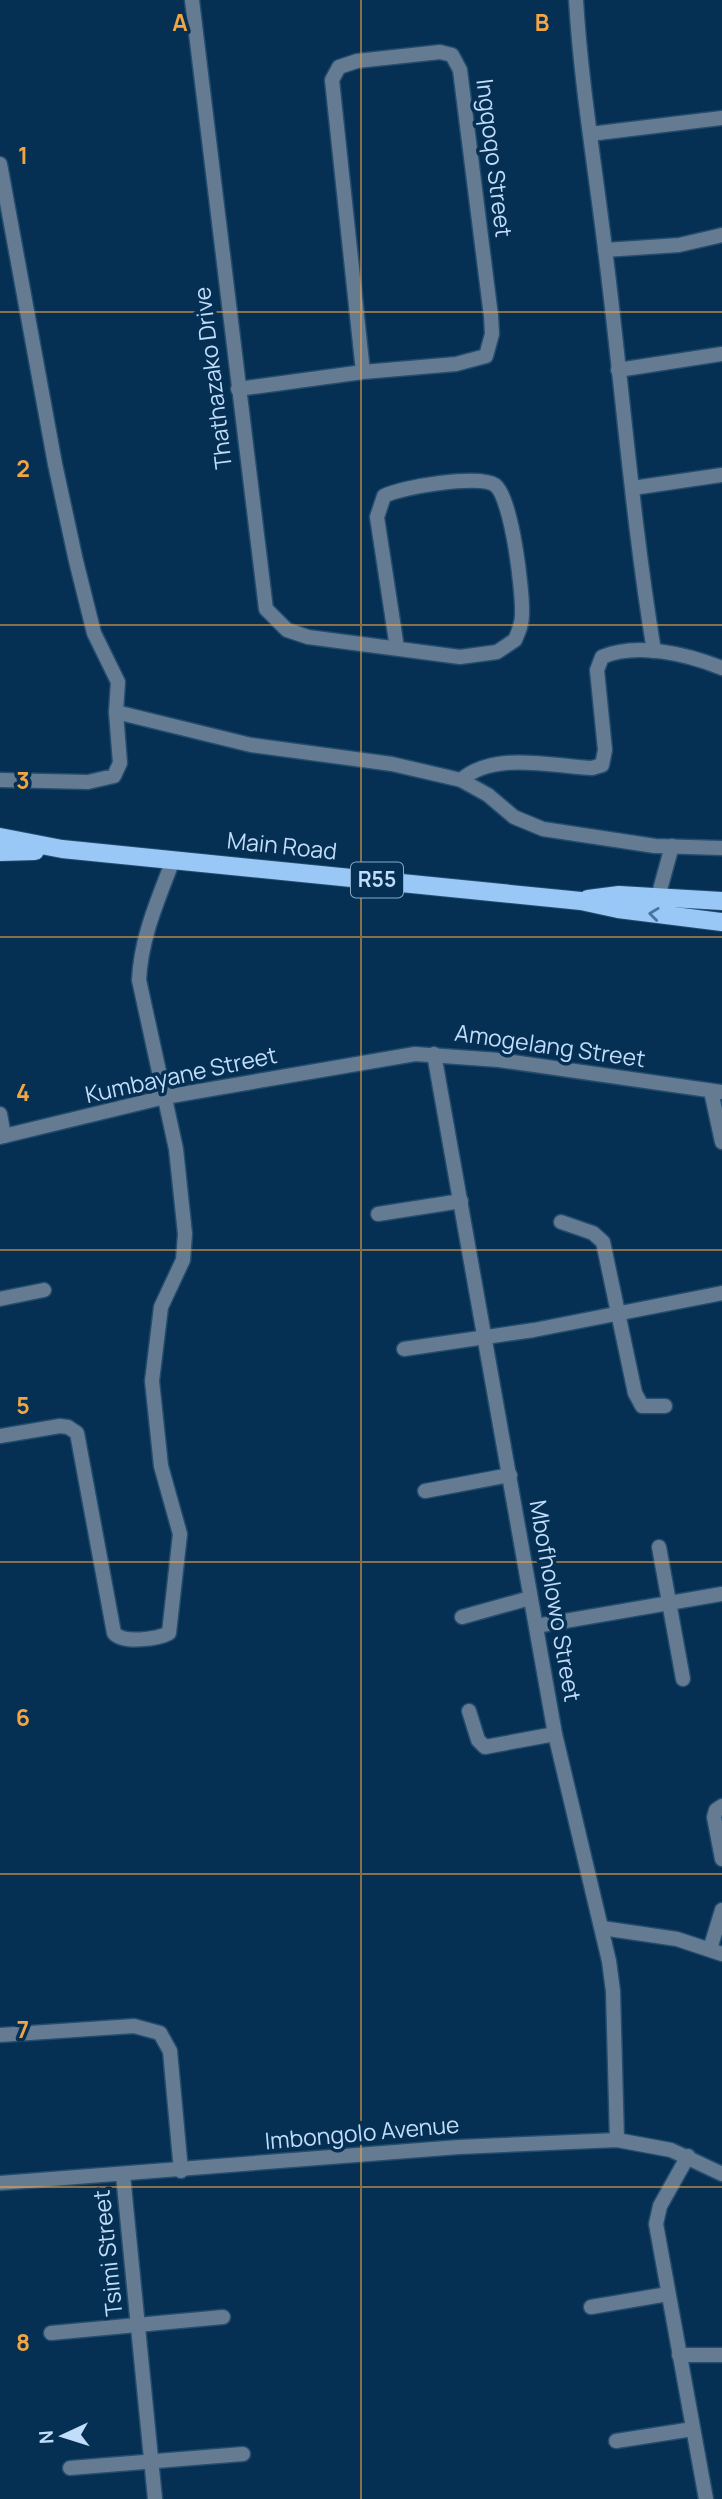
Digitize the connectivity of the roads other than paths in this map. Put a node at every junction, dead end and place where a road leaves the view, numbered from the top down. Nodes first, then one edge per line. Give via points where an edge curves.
1 (192, 0) edge
2 (576, 0) edge
3 (722, 118) edge
4 (590, 134) junction
5 (0, 164) edge
6 (722, 235) edge
7 (606, 250) junction
8 (722, 354) edge
9 (618, 370) junction
10 (363, 372) junction
11 (238, 389) junction
12 (722, 475) edge
13 (633, 488) junction
14 (397, 648) junction
15 (654, 651) junction
16 (722, 668) edge
17 (116, 712) junction
18 (0, 780) edge
19 (461, 780) junction
20 (0, 837) edge
21 (672, 846) junction
22 (722, 848) edge
23 (62, 849) junction
24 (0, 852) edge
25 (173, 860) junction
26 (658, 897) junction
27 (581, 901) junction
28 (722, 901) edge
29 (722, 922) edge
30 (434, 1054) junction
31 (372, 1061) joint
32 (717, 1092) edge
33 (165, 1097) junction
34 (0, 1114) edge
35 (2, 1137) edge
36 (722, 1142) edge
37 (461, 1201) junction
38 (378, 1214) dead end
39 (561, 1222) dead end
40 (44, 1290) dead end
41 (722, 1293) edge
42 (0, 1299) edge
43 (619, 1314) junction
44 (486, 1336) junction
45 (404, 1349) dead end
46 (665, 1406) dead end
47 (0, 1436) edge
48 (510, 1475) junction
49 (425, 1491) dead end
50 (659, 1547) dead end
51 (722, 1594) edge
52 (530, 1598) junction
53 (669, 1603) junction
54 (462, 1617) dead end
55 (536, 1626) junction
56 (683, 1679) dead end
57 (469, 1711) dead end
58 (555, 1734) junction
59 (722, 1806) edge
60 (722, 1859) edge
61 (722, 1910) edge
62 (602, 1928) junction
63 (716, 1951) edge
64 (0, 2035) edge
65 (617, 2140) junction
66 (688, 2156) junction
67 (181, 2171) junction
68 (722, 2174) edge
69 (123, 2175) junction
70 (0, 2183) edge
71 (668, 2294) junction
72 (591, 2307) dead end
73 (223, 2317) dead end
74 (138, 2326) junction
75 (51, 2333) dead end
76 (679, 2355) junction
77 (722, 2355) edge
78 (693, 2429) junction
79 (616, 2441) dead end
80 (243, 2454) dead end
81 (152, 2463) junction
82 (70, 2468) dead end
83 (155, 2499) edge
84 (706, 2499) edge

1 - 11 street, Thathazako Drive
2 - 4 street
3 - 4 street
4 - 7 street
5 - 17 street via 55,464 94,633 118,682
6 - 7 street via 679,245
7 - 9 street
8 - 9 street
9 - 13 street
10 - 10 street, Ingqoqo Street via 473,362 486,356 490,347 492,325 460,69 452,55 440,52 357,61 339,67 332,79
10 - 11 street, Ingqoqo Street
11 - 14 street, Thathazako Drive via 266,609 287,630 307,638
12 - 13 street
13 - 15 street
14 - 14 street, Thathazako Drive via 480,657 515,640 521,627 522,590 508,516 497,486 474,481 407,488 384,496 377,517
15 - 16 street
15 - 19 street via 602,657 597,670 606,750 602,765 493,763 474,768
17 - 18 street via 120,763 114,776 88,782
17 - 19 street via 251,745 392,764
19 - 21 street via 514,817 543,829
20 - 23 main road, Main Road / R55
21 - 22 street
21 - 26 street
23 - 24 main road, Main Road / R55
23 - 25 main road, Main Road / R55
25 - 27 main road, Main Road / R55
25 - 33 street via 140,952 139,980
26 - 27 main road, Main Road / R55 via 620,895
26 - 28 main road, Main Road / R55
29 -> 27 main road, Main Road / R55
30 - 31 street, Amogelang Street
30 - 32 street, Amogelang Street
30 - 37 street, Mbofholowo Street
31 - 33 street, Kumbayane Street
32 - 36 street
33 - 35 street, Kumbayane Street
33 - 47 street via 185,1234 183,1260 161,1307 152,1381 160,1466 180,1534 169,1633 122,1638 114,1633 77,1433 60,1426
34 - 35 street
37 - 38 street
37 - 44 street, Mbofholowo Street
39 - 43 street via 603,1241
40 - 42 street
41 - 43 street
43 - 44 street
43 - 46 street via 639,1402 646,1407
44 - 45 street
44 - 48 street, Mbofholowo Street
48 - 49 street, Mbofholowo Street
48 - 52 street, Mbofholowo Street
50 - 53 street
51 - 53 street
52 - 54 street
52 - 55 street, Mbofholowo Street
53 - 55 street
53 - 56 street
55 - 58 street, Mbofholowo Street
57 - 58 street, Mbofholowo Street via 478,1740 485,1747
58 - 62 street, Mbofholowo Street
59 - 60 street via 714,1817
61 - 63 street
62 - 63 street via 654,1934
62 - 65 street, Mbofholowo Street via 613,1991
64 - 67 street via 134,2026 160,2033 170,2052
65 - 66 street, Imbongolo Avenue via 654,2144
65 - 67 street, Imbongolo Avenue via 459,2147
66 - 68 street, Imbongolo Avenue
66 - 71 street via 660,2206 656,2224
67 - 69 street, Imbongolo Avenue
69 - 70 street, Imbongolo Avenue
69 - 74 street, Tsimi Street
71 - 72 street
71 - 76 street
73 - 74 street, Tsimi Street
74 - 75 street, Tsimi Street
74 - 81 street, Tsimi Street
76 - 77 street
76 - 78 street
78 - 79 street
78 - 84 street
80 - 81 street
81 - 82 street
81 - 83 street, Tsimi Street

